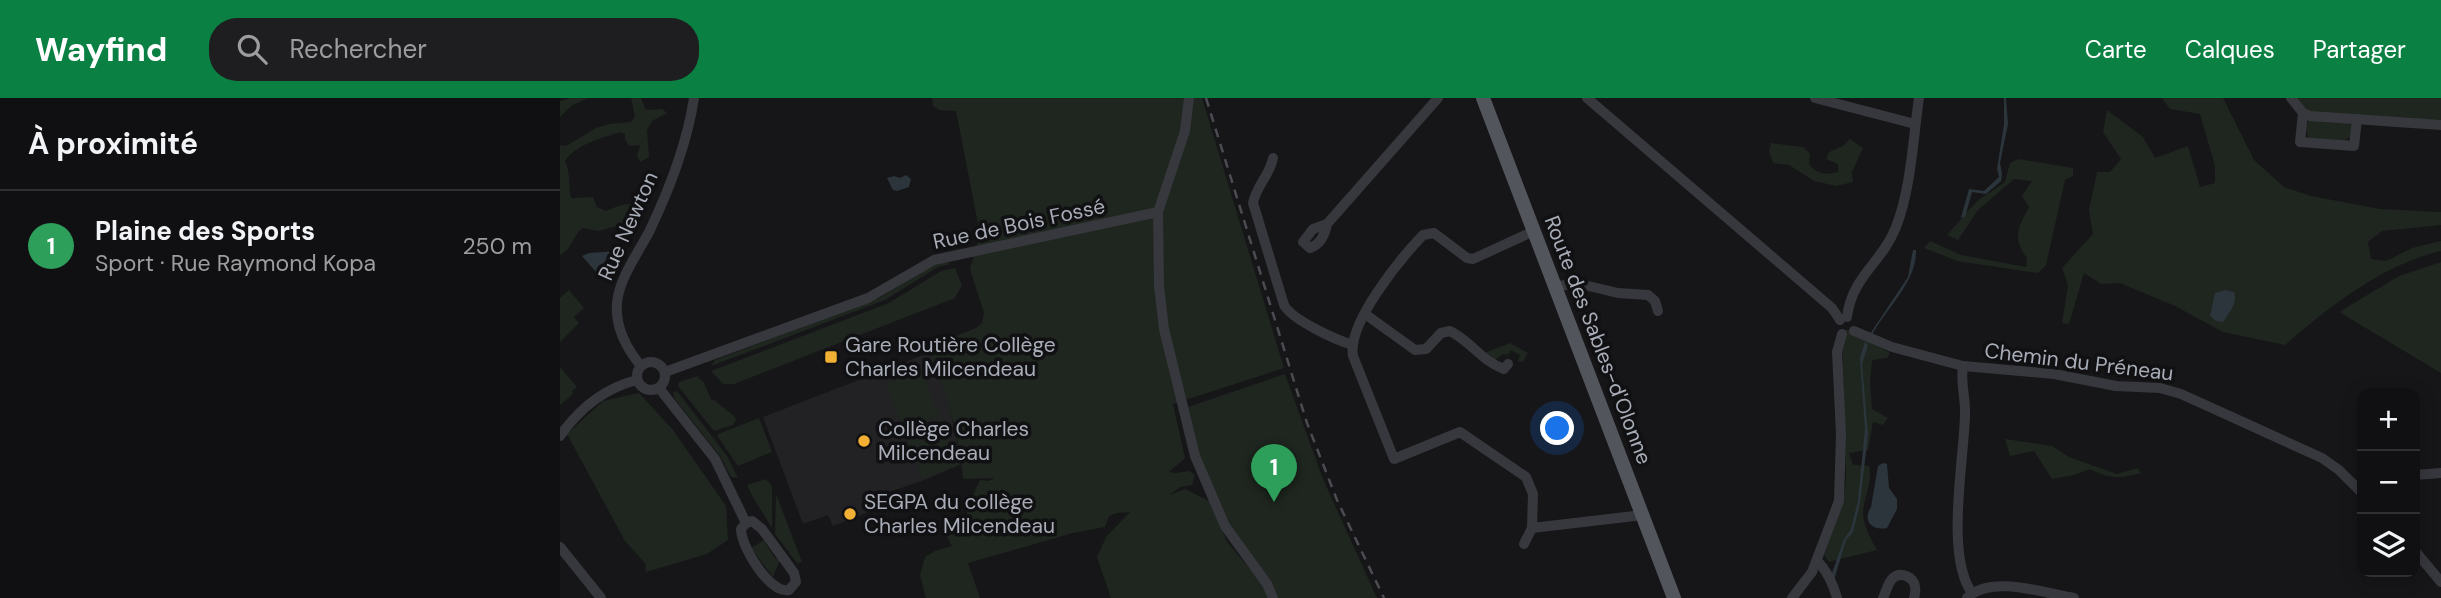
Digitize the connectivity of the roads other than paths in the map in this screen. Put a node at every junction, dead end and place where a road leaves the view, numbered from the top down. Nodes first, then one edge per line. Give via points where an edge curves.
1 (694, 98) edge
2 (1189, 98) edge
3 (1438, 98) edge
4 (1482, 98) edge
5 (1587, 98) edge
6 (1815, 98) edge
7 (1919, 98) edge
8 (2291, 98) edge
9 (2302, 113) junction
10 (2357, 119) junction
11 (1915, 124) junction
12 (2441, 125) edge
13 (1273, 158) dead end
14 (1158, 212) junction
15 (1327, 224) dead end
16 (1534, 231) junction
17 (1555, 286) junction
18 (1658, 311) dead end
19 (1365, 314) junction
20 (1843, 318) junction
21 (1854, 331) junction
22 (1842, 334) junction
23 (1353, 345) junction
24 (1508, 364) dead end
25 (641, 366) junction
26 (1964, 366) junction
27 (665, 372) junction
28 (637, 380) junction
29 (660, 388) junction
30 (560, 436) edge
31 (2441, 474) edge
32 (2420, 475) edge
33 (2357, 477) edge
34 (2350, 481) junction
35 (2357, 488) edge
36 (1643, 515) junction
37 (746, 523) junction
38 (1532, 528) junction
39 (1524, 544) dead end
40 (560, 547) edge
41 (2420, 557) edge
42 (1817, 561) junction
43 (2441, 582) edge
44 (1969, 595) edge
45 (601, 598) edge
46 (1273, 598) edge
47 (1674, 598) edge
48 (1792, 598) edge
49 (1837, 598) edge
50 (1883, 598) edge
51 (1914, 598) edge
52 (2074, 598) edge

1 - 25 street, Rue Newton via 666,197 617,302 621,334
2 - 14 street via 1185,131
3 - 15 street
4 - 16 main road, Route des Sables-d'Olonne
5 - 20 street
6 - 11 street
7 - 11 street
8 - 9 street
9 - 10 street
9 - 10 street via 2300,142 2354,146
10 - 12 street
11 - 20 street via 1895,230 1853,291
13 - 23 street via 1253,202 1284,305 1300,319
14 - 27 street, Rue de Bois Fossé via 934,260 868,298
14 - 46 street via 1164,329 1195,456 1225,526
16 - 17 main road, Route des Sables-d'Olonne
16 - 19 street via 1473,260 1434,233 1423,235 1373,296
17 - 18 street via 1580,284 1648,295
17 - 36 main road, Route des Sables-d'Olonne
19 - 23 street
19 - 24 street via 1415,350 1426,349 1441,333 1450,331 1470,343 1488,363 1503,369
20 - 21 street via 1854,322
20 - 22 street via 1837,327
21 - 22 street
21 - 26 street, Chemin du Préneau via 1892,347
22 - 42 street via 1837,352 1839,500
23 - 38 street via 1353,356 1394,459 1460,432 1526,477 1533,494
25 - 27 street via 652,362
25 - 28 street
26 - 34 street, Chemin du Préneau via 2054,374 2181,394 2303,447
26 - 44 street via 1959,552
27 - 29 street
28 - 29 street via 649,391
28 - 30 street via 597,398
29 - 37 street via 715,459
31 - 32 street
33 - 34 street
34 - 35 street, Chemin du Préneau
36 - 38 street
36 - 47 main road, Route des Sables-d'Olonne
37 - 37 street via 741,537 757,566 780,590 789,590 796,582 794,573 759,525
38 - 39 street
40 - 45 street
41 - 43 street
42 - 48 street
42 - 49 street
44 - 52 street via 1995,584
50 - 51 street via 1891,580 1904,575 1915,586

